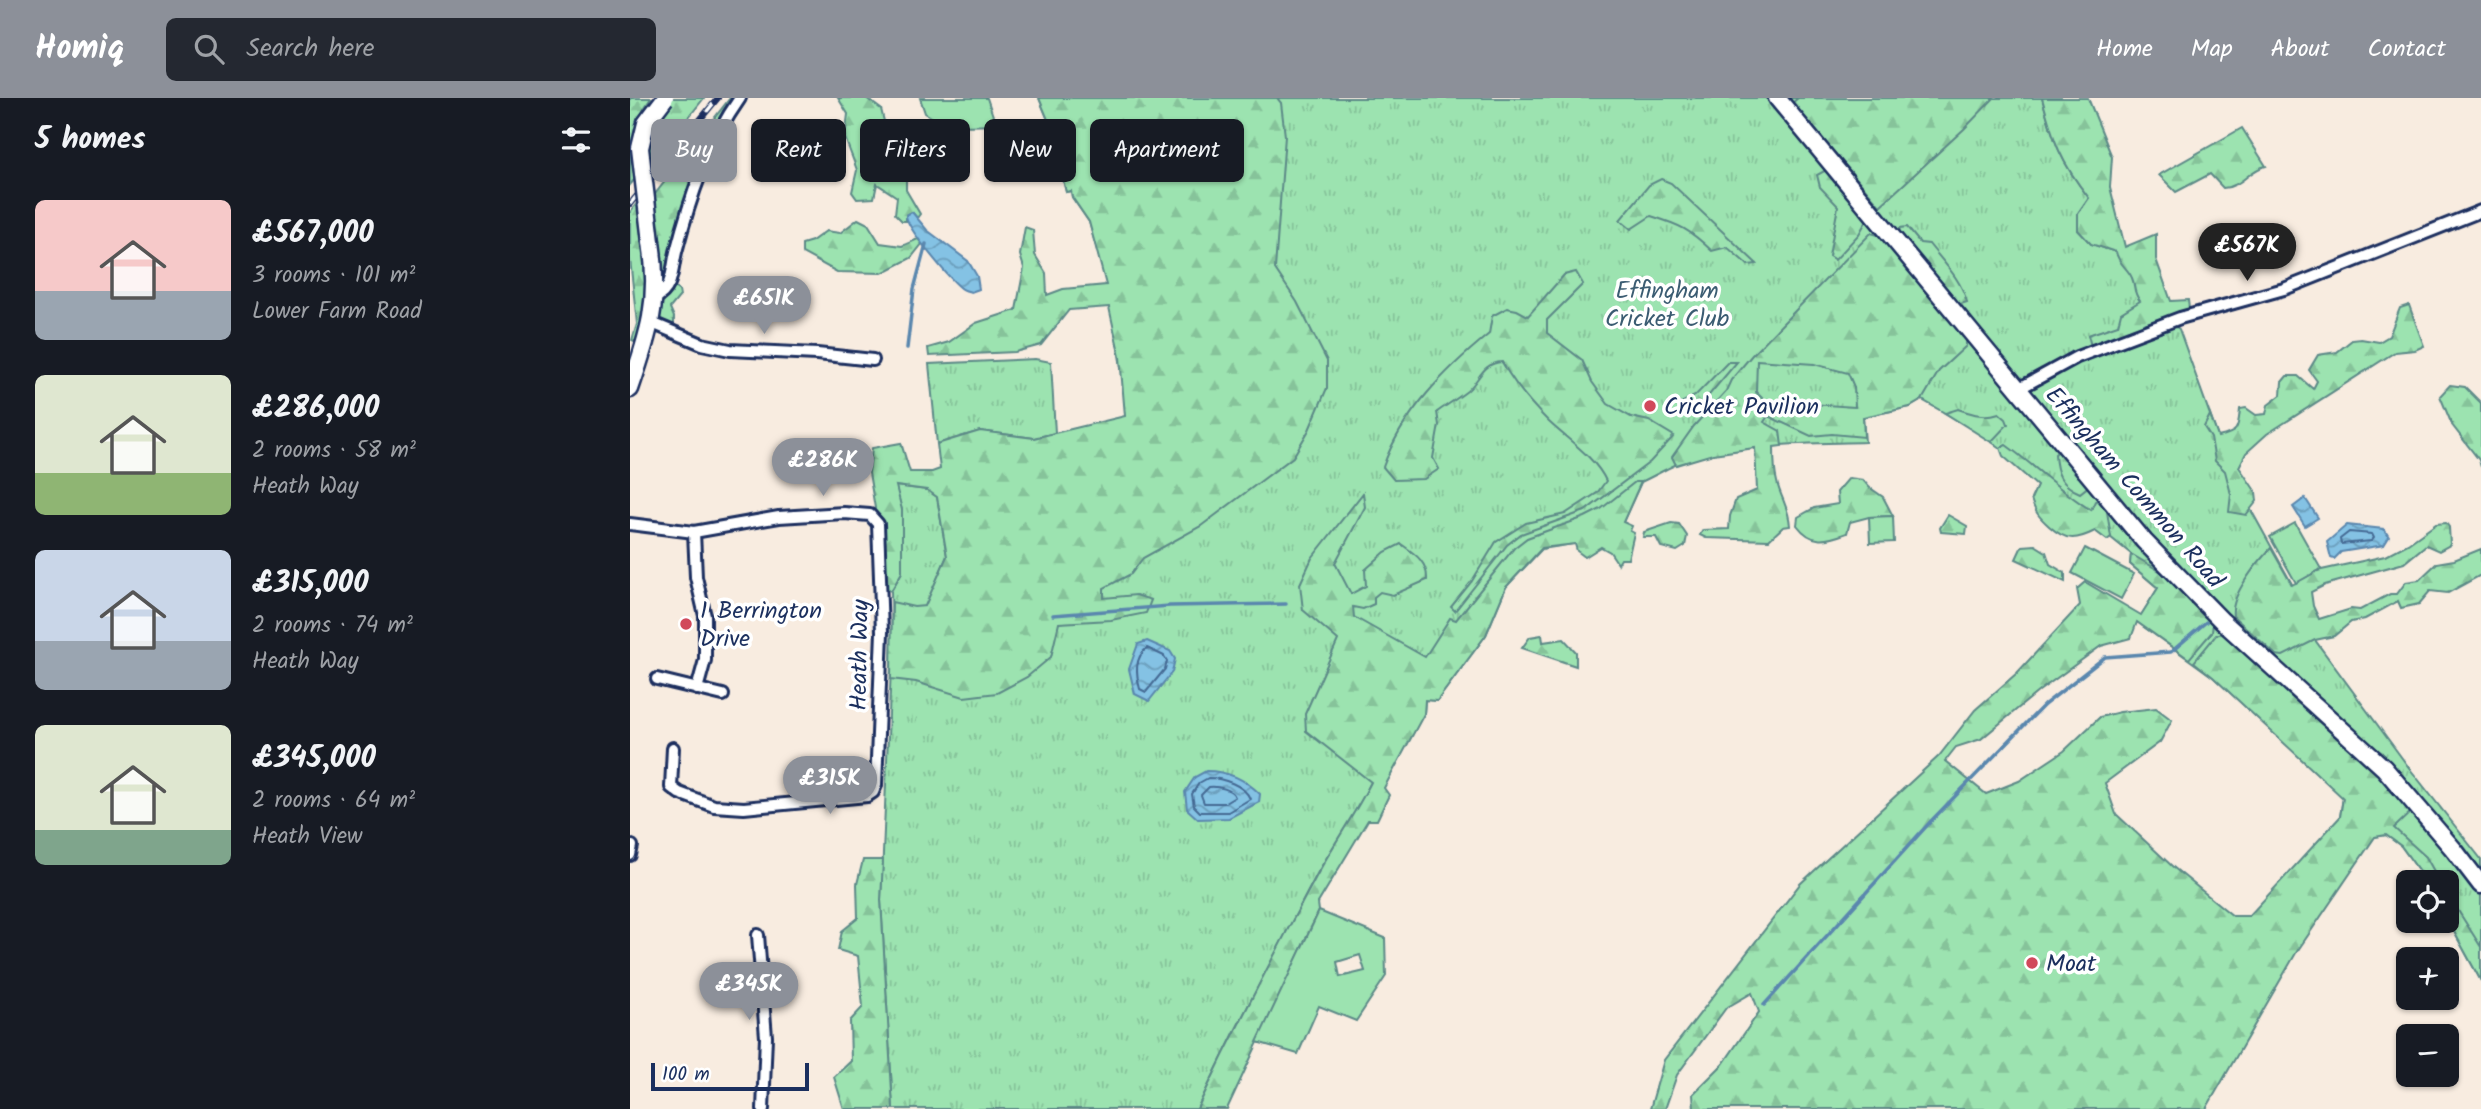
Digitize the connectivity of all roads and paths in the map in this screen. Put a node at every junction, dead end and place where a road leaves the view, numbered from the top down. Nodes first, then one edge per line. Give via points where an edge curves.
1 (665, 98) edge
2 (740, 98) edge
3 (1777, 98) edge
4 (2481, 211) edge
5 (655, 298) junction
6 (652, 323) junction
7 (873, 360) dead end
8 (2020, 388) junction
9 (630, 389) edge
10 (630, 524) edge
11 (694, 532) junction
12 (657, 679) dead end
13 (697, 689) junction
14 (723, 695) dead end
15 (673, 748) dead end
16 (2481, 885) edge
17 (758, 935) dead end
18 (763, 1109) edge

1 - 5 street, bridge via 646,123 640,148
2 - 5 street via 713,140 668,287
3 - 8 street, Effingham Common Road
4 - 8 street via 2284,289 2180,318 2077,357
5 - 6 street
6 - 7 street via 730,350
6 - 9 street
8 - 16 street, Effingham Common Road via 2153,551 2222,621 2384,768
10 - 11 street, Heath Way
11 - 13 street via 696,577 705,616 705,660
11 - 15 street, Heath Way via 822,514 866,514 877,520 882,632 876,785 867,796 744,808 714,806 671,787
12 - 13 street
13 - 14 street
17 - 18 street via 766,1049

